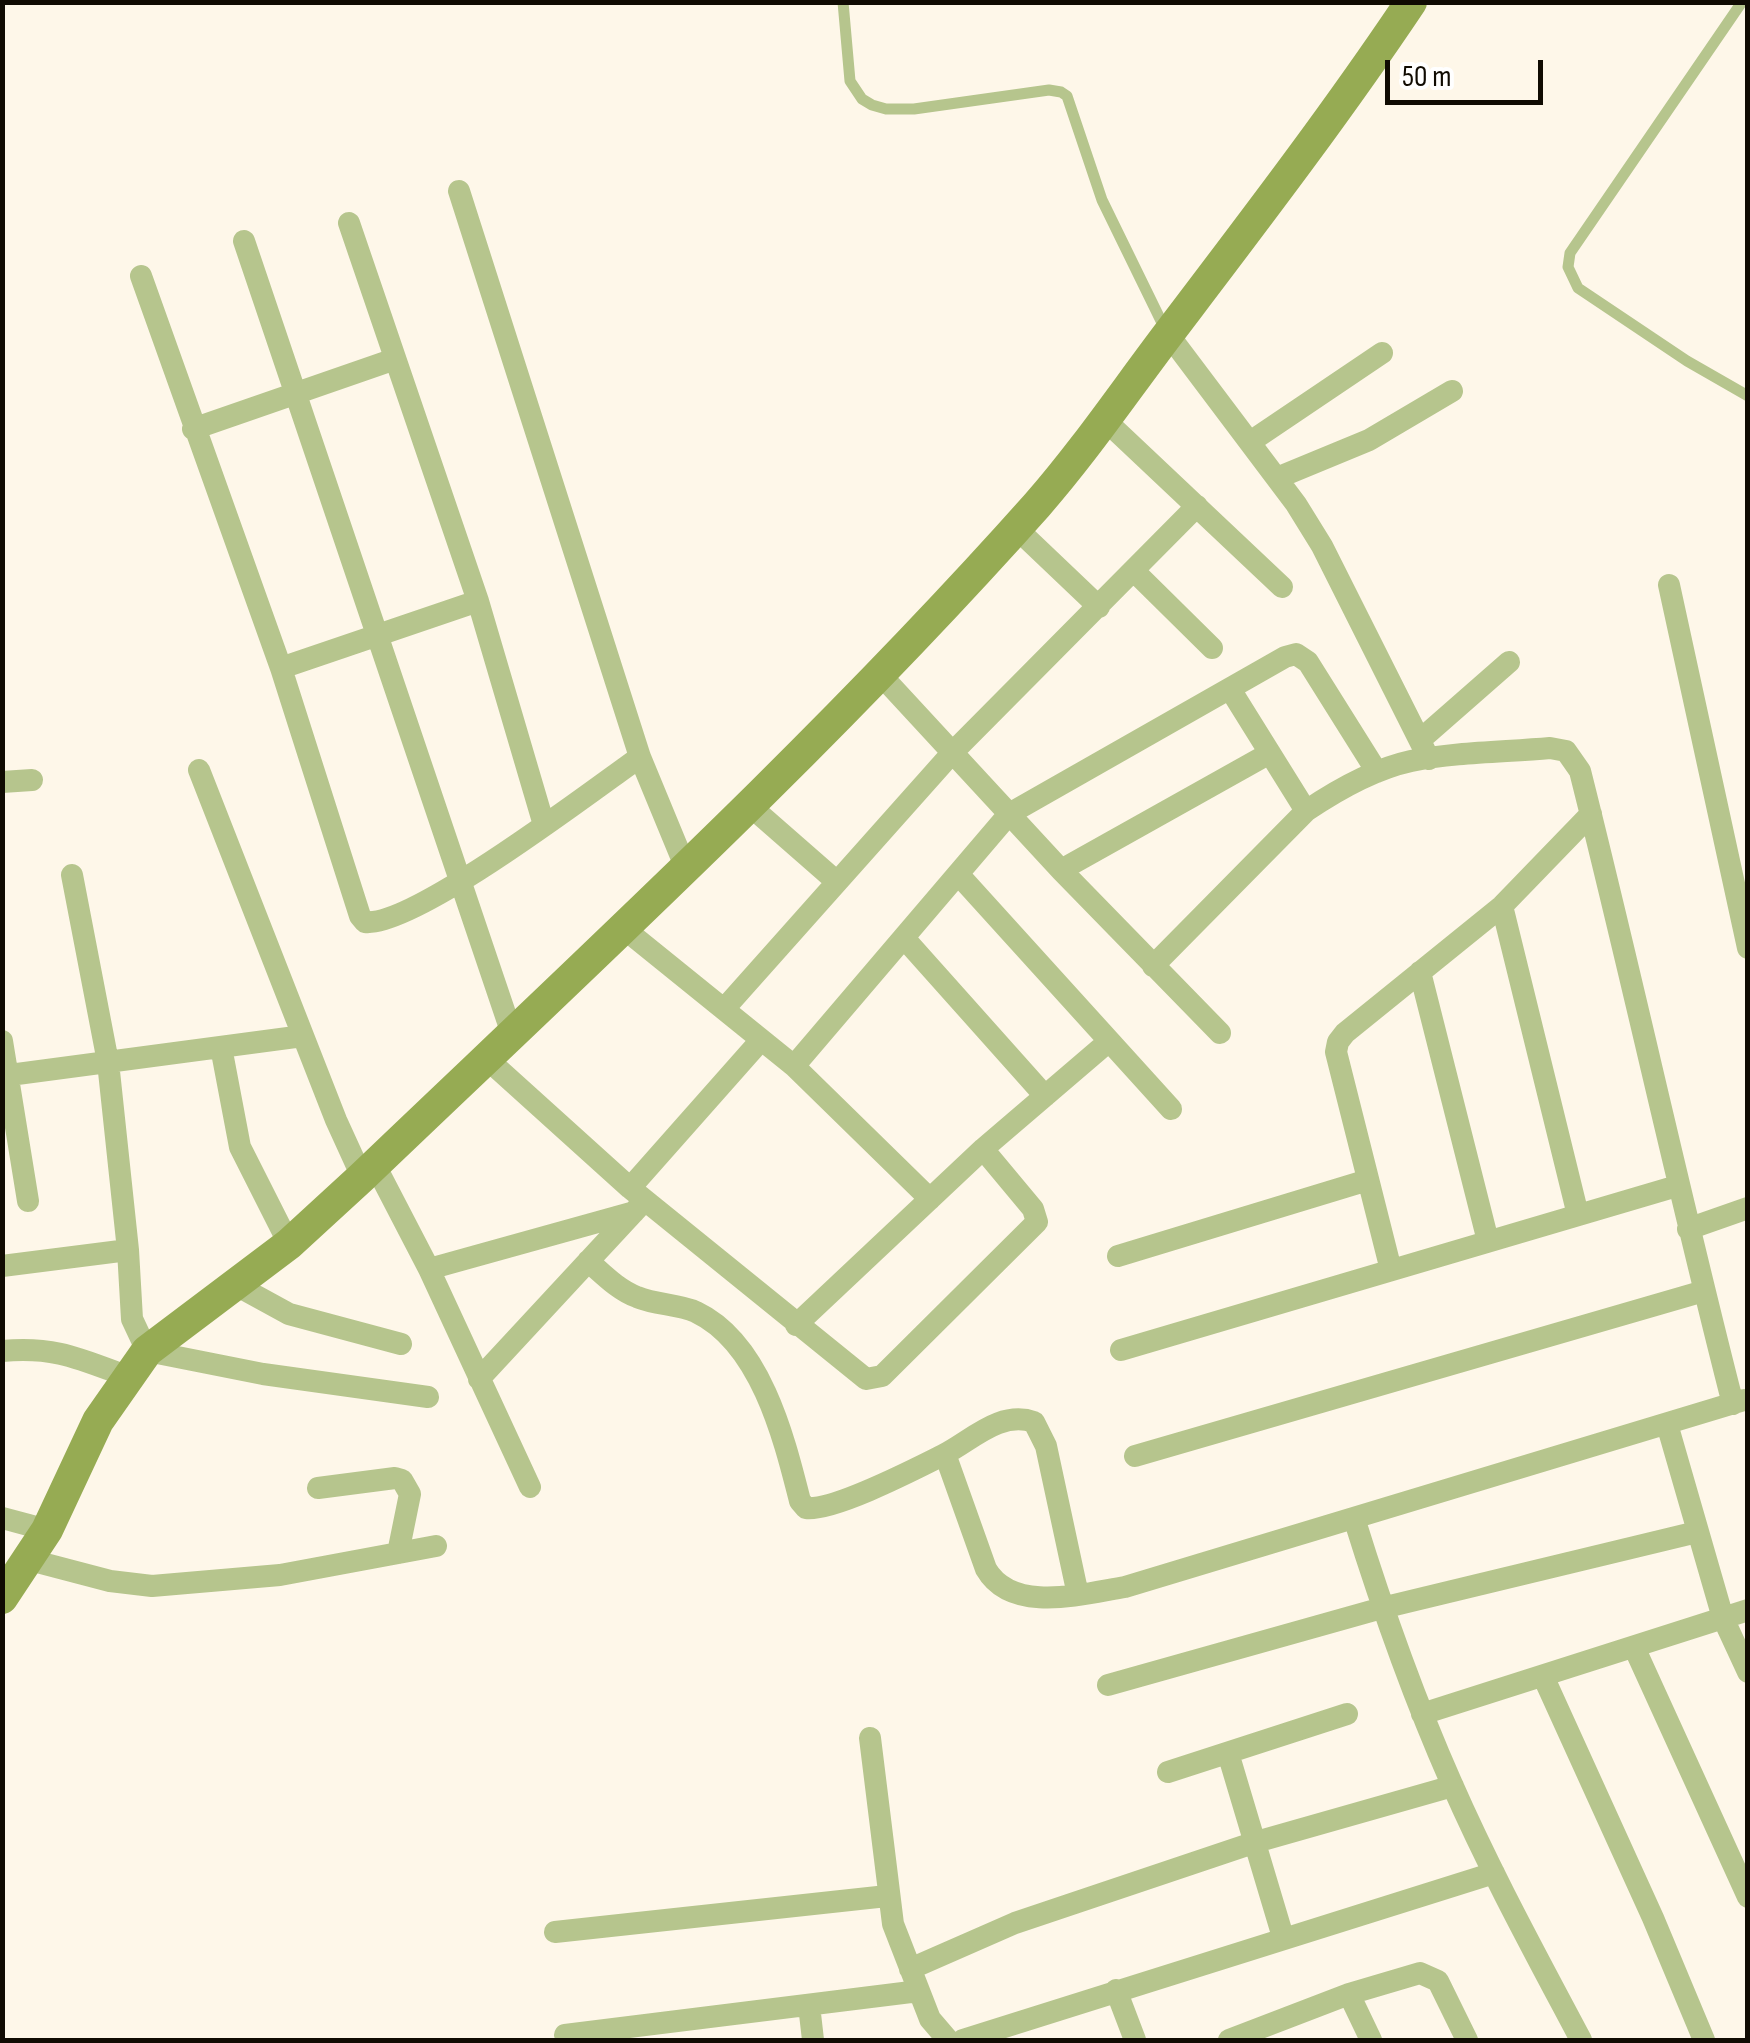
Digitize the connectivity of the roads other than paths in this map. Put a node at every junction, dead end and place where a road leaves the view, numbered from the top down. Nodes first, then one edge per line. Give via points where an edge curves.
1 (843, 2) edge
2 (1411, 2) edge
3 (1742, 2) edge
4 (459, 191) dead end
5 (348, 223) dead end
6 (244, 241) dead end
7 (141, 276) dead end
8 (1168, 334) junction
9 (1382, 354) dead end
10 (395, 358) junction
11 (1452, 391) dead end
12 (294, 395) junction
13 (1748, 396) edge
14 (1106, 421) junction
15 (193, 429) junction
16 (1250, 442) junction
17 (1278, 478) junction
18 (1197, 506) junction
19 (1016, 528) junction
20 (1136, 572) junction
21 (1668, 585) dead end
22 (1282, 587) dead end
23 (478, 601) junction
24 (1099, 607) junction
25 (378, 636) junction
26 (1212, 648) dead end
27 (1509, 662) dead end
28 (281, 668) junction
29 (879, 674) junction
30 (1230, 689) junction
31 (1425, 750) junction
32 (952, 753) junction
33 (1270, 753) junction
34 (640, 758) junction
35 (200, 770) dead end
36 (1377, 772) junction
37 (32, 780) dead end
38 (2, 782) edge
39 (749, 805) junction
40 (1306, 811) junction
41 (1010, 814) junction
42 (1590, 814) junction
43 (544, 825) junction
44 (685, 866) junction
45 (1061, 870) junction
46 (958, 874) junction
47 (72, 875) dead end
48 (462, 882) junction
49 (837, 882) junction
50 (1502, 906) junction
51 (622, 927) junction
52 (904, 938) junction
53 (1748, 948) edge
54 (1153, 966) junction
55 (1420, 972) junction
56 (724, 1009) junction
57 (1220, 1033) dead end
58 (512, 1034) junction
59 (303, 1036) junction
60 (761, 1040) junction
61 (2, 1042) edge
62 (1108, 1042) junction
63 (221, 1047) junction
64 (486, 1058) junction
65 (108, 1062) junction
66 (794, 1066) junction
67 (6, 1076) edge
68 (1044, 1096) junction
69 (1172, 1110) dead end
70 (983, 1149) junction
71 (13, 1171) edge
72 (368, 1171) junction
73 (1368, 1180) junction
74 (1677, 1186) junction
75 (930, 1199) junction
76 (636, 1200) junction
77 (28, 1201) dead end
78 (1748, 1208) edge
79 (1578, 1215) junction
80 (1688, 1229) junction
81 (1488, 1241) junction
82 (290, 1244) junction
83 (128, 1250) junction
84 (1118, 1256) dead end
85 (588, 1261) junction
86 (2, 1266) edge
87 (429, 1269) junction
88 (1391, 1270) junction
89 (236, 1284) junction
90 (1704, 1291) junction
91 (796, 1325) junction
92 (401, 1344) dead end
93 (1121, 1350) dead end
94 (2, 1351) edge
95 (138, 1364) junction
96 (479, 1379) junction
97 (428, 1397) dead end
98 (1740, 1402) edge
99 (1667, 1424) junction
100 (945, 1454) junction
101 (1135, 1456) dead end
102 (530, 1487) dead end
103 (318, 1488) dead end
104 (2, 1518) edge
105 (1354, 1518) junction
106 (47, 1530) junction
107 (1697, 1532) junction
108 (436, 1546) dead end
109 (398, 1553) junction
110 (30, 1560) junction
111 (1078, 1595) junction
112 (2, 1598) edge
113 (1382, 1608) junction
114 (1748, 1610) edge
115 (1723, 1618) junction
116 (1634, 1647) junction
117 (1748, 1672) edge
118 (1542, 1676) junction
119 (1108, 1685) dead end
120 (1347, 1714) dead end
121 (1422, 1714) junction
122 (870, 1738) dead end
123 (1228, 1753) junction
124 (1168, 1772) dead end
125 (1452, 1786) junction
126 (1256, 1842) junction
127 (1494, 1873) junction
128 (887, 1896) junction
129 (1748, 1897) edge
130 (556, 1932) dead end
131 (1283, 1938) junction
132 (914, 1980) junction
133 (1116, 1990) junction
134 (1349, 1994) junction
135 (808, 2005) junction
136 (718, 2016) junction
137 (1026, 2031) edge
138 (1268, 2033) edge
139 (620, 2034) edge
140 (565, 2035) dead end
141 (947, 2036) edge
142 (720, 2040) edge
143 (813, 2040) edge
144 (1135, 2040) edge
145 (1228, 2040) edge
146 (1371, 2040) edge
147 (1467, 2040) edge
148 (1582, 2040) edge
149 (1704, 2040) edge

1 - 8 lane via 850,81 872,105 914,109 1049,90 1067,96 1102,200
2 - 8 main road
3 - 13 lane via 1570,253 1568,266 1578,288
4 - 34 street
5 - 10 street
6 - 12 street
7 - 15 street
8 - 14 main road
8 - 16 street
9 - 16 street
10 - 12 street
10 - 23 street
11 - 17 street via 1368,440
12 - 15 street
12 - 25 street
14 - 18 street
14 - 19 main road
15 - 28 street
16 - 17 street
17 - 31 street via 1322,546
18 - 20 street
18 - 22 street
19 - 24 street
19 - 29 main road
20 - 24 street
20 - 26 street
21 - 53 street
23 - 25 street
23 - 43 street
24 - 32 street
25 - 28 street
25 - 48 street
27 - 31 street
28 - 48 street via 365,922 382,922
29 - 32 street
29 - 39 main road
30 - 33 street
30 - 36 street via 1286,657 1302,656
30 - 41 street
31 - 36 street
31 - 42 street via 1467,756 1566,751
32 - 41 street
32 - 49 street
33 - 40 street
33 - 45 street
34 - 43 street
34 - 44 street
35 - 59 street
36 - 40 street
37 - 38 street
39 - 44 main road
39 - 49 street
40 - 54 street
41 - 45 street
41 - 46 street
42 - 50 street
42 - 74 street
43 - 48 street
44 - 51 main road
45 - 54 street
46 - 52 street
46 - 62 street
47 - 65 street
48 - 58 street
49 - 56 street
50 - 55 street
50 - 79 street
51 - 56 street
51 - 58 main road
52 - 66 street
52 - 68 street
54 - 57 street
55 - 73 street via 1338,1042
55 - 81 street
56 - 60 street
58 - 64 main road
59 - 63 street
59 - 72 street
60 - 66 street
60 - 76 street
61 - 67 street
62 - 68 street
62 - 69 street
63 - 65 street
63 - 82 street via 240,1147
64 - 72 main road
64 - 76 street
65 - 67 street
65 - 83 street
66 - 75 street
67 - 71 street
68 - 70 street
70 - 75 street
70 - 91 street via 1037,1222 882,1376 858,1376
71 - 77 street
72 - 82 main road
72 - 87 street
73 - 84 street
73 - 88 street
74 - 79 street
74 - 80 street
75 - 91 street
76 - 85 street
76 - 87 street
76 - 91 street
78 - 80 street
79 - 81 street
80 - 90 street
81 - 88 street
82 - 89 main road
83 - 86 street
83 - 95 street
85 - 96 street
85 - 100 street via 639,1298 716,1323 751,1366 782,1432 806,1508
87 - 96 street
88 - 93 street
89 - 92 street via 289,1314
89 - 95 main road
90 - 98 street
90 - 101 street
94 - 95 street via 37,1348
95 - 97 street
95 - 106 main road via 98,1421
96 - 102 street
98 - 99 street
99 - 105 street
99 - 107 street
100 - 111 street via 995,1584 1032,1596
100 - 111 street via 999,1422 1034,1422 1046,1446
103 - 109 street via 402,1480 410,1494
104 - 106 street
105 - 111 street
105 - 113 street
106 - 110 main road
107 - 113 street
107 - 115 street
108 - 109 street
109 - 110 street via 280,1574 152,1586
110 - 112 main road
113 - 119 street
113 - 121 street
114 - 115 street
115 - 116 street
115 - 117 street
116 - 118 street
116 - 129 street
118 - 121 street
118 - 149 street
120 - 123 street
121 - 125 street
122 - 128 street
123 - 124 street
123 - 126 street
125 - 126 street
125 - 127 street
126 - 131 street
126 - 132 street via 1015,1923
127 - 131 street
127 - 148 street
128 - 130 street
128 - 132 street
131 - 133 street
132 - 135 street
132 - 141 street
133 - 137 street
133 - 144 street
134 - 138 street
134 - 146 street
134 - 147 street via 1420,1973 1432,1976
135 - 136 street
135 - 143 street
136 - 139 street
136 - 142 street
137 - 141 street
138 - 145 street
139 - 140 street

